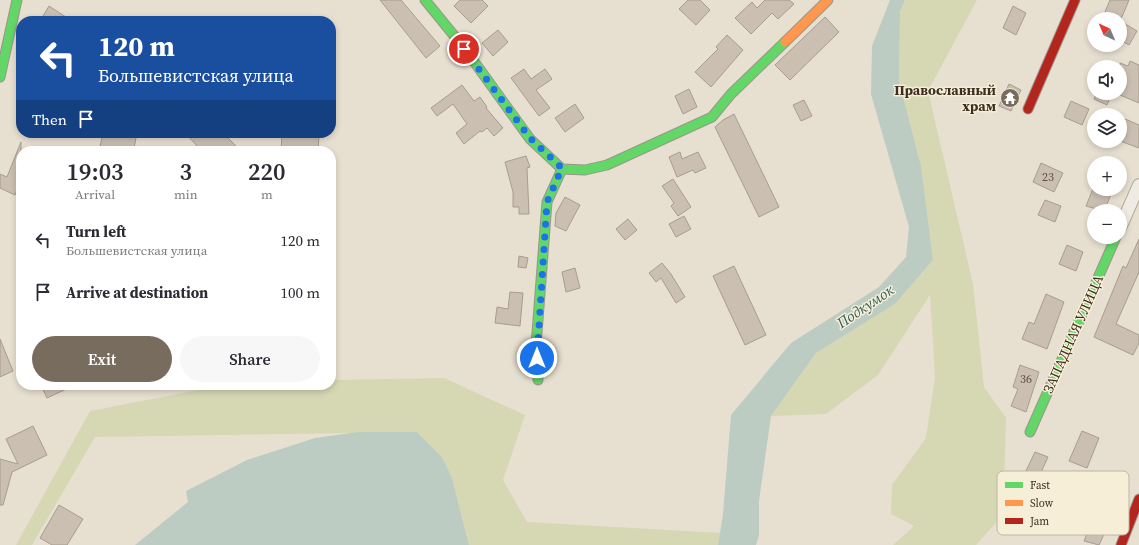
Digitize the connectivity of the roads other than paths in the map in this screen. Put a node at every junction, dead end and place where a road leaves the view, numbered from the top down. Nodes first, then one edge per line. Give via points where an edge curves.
1 (17, 0) edge
2 (425, 0) edge
3 (828, 0) edge
4 (1076, 0) edge
5 (0, 77) edge
6 (1028, 109) dead end
7 (562, 168) junction
8 (1139, 185) edge
9 (1127, 212) edge
10 (1113, 244) edge
11 (538, 380) dead end
12 (1030, 432) dead end
13 (1139, 499) edge
14 (1129, 525) edge
15 (1125, 535) edge
16 (1121, 545) edge

1 - 5 street
2 - 7 street via 530,138
3 - 7 street via 731,94 712,117 607,165 586,170
4 - 6 street
7 - 11 street via 547,202 536,346
8 - 9 street
10 - 12 street, ЗАПАДНАЯ УЛИЦА
13 - 14 street
15 - 16 street

